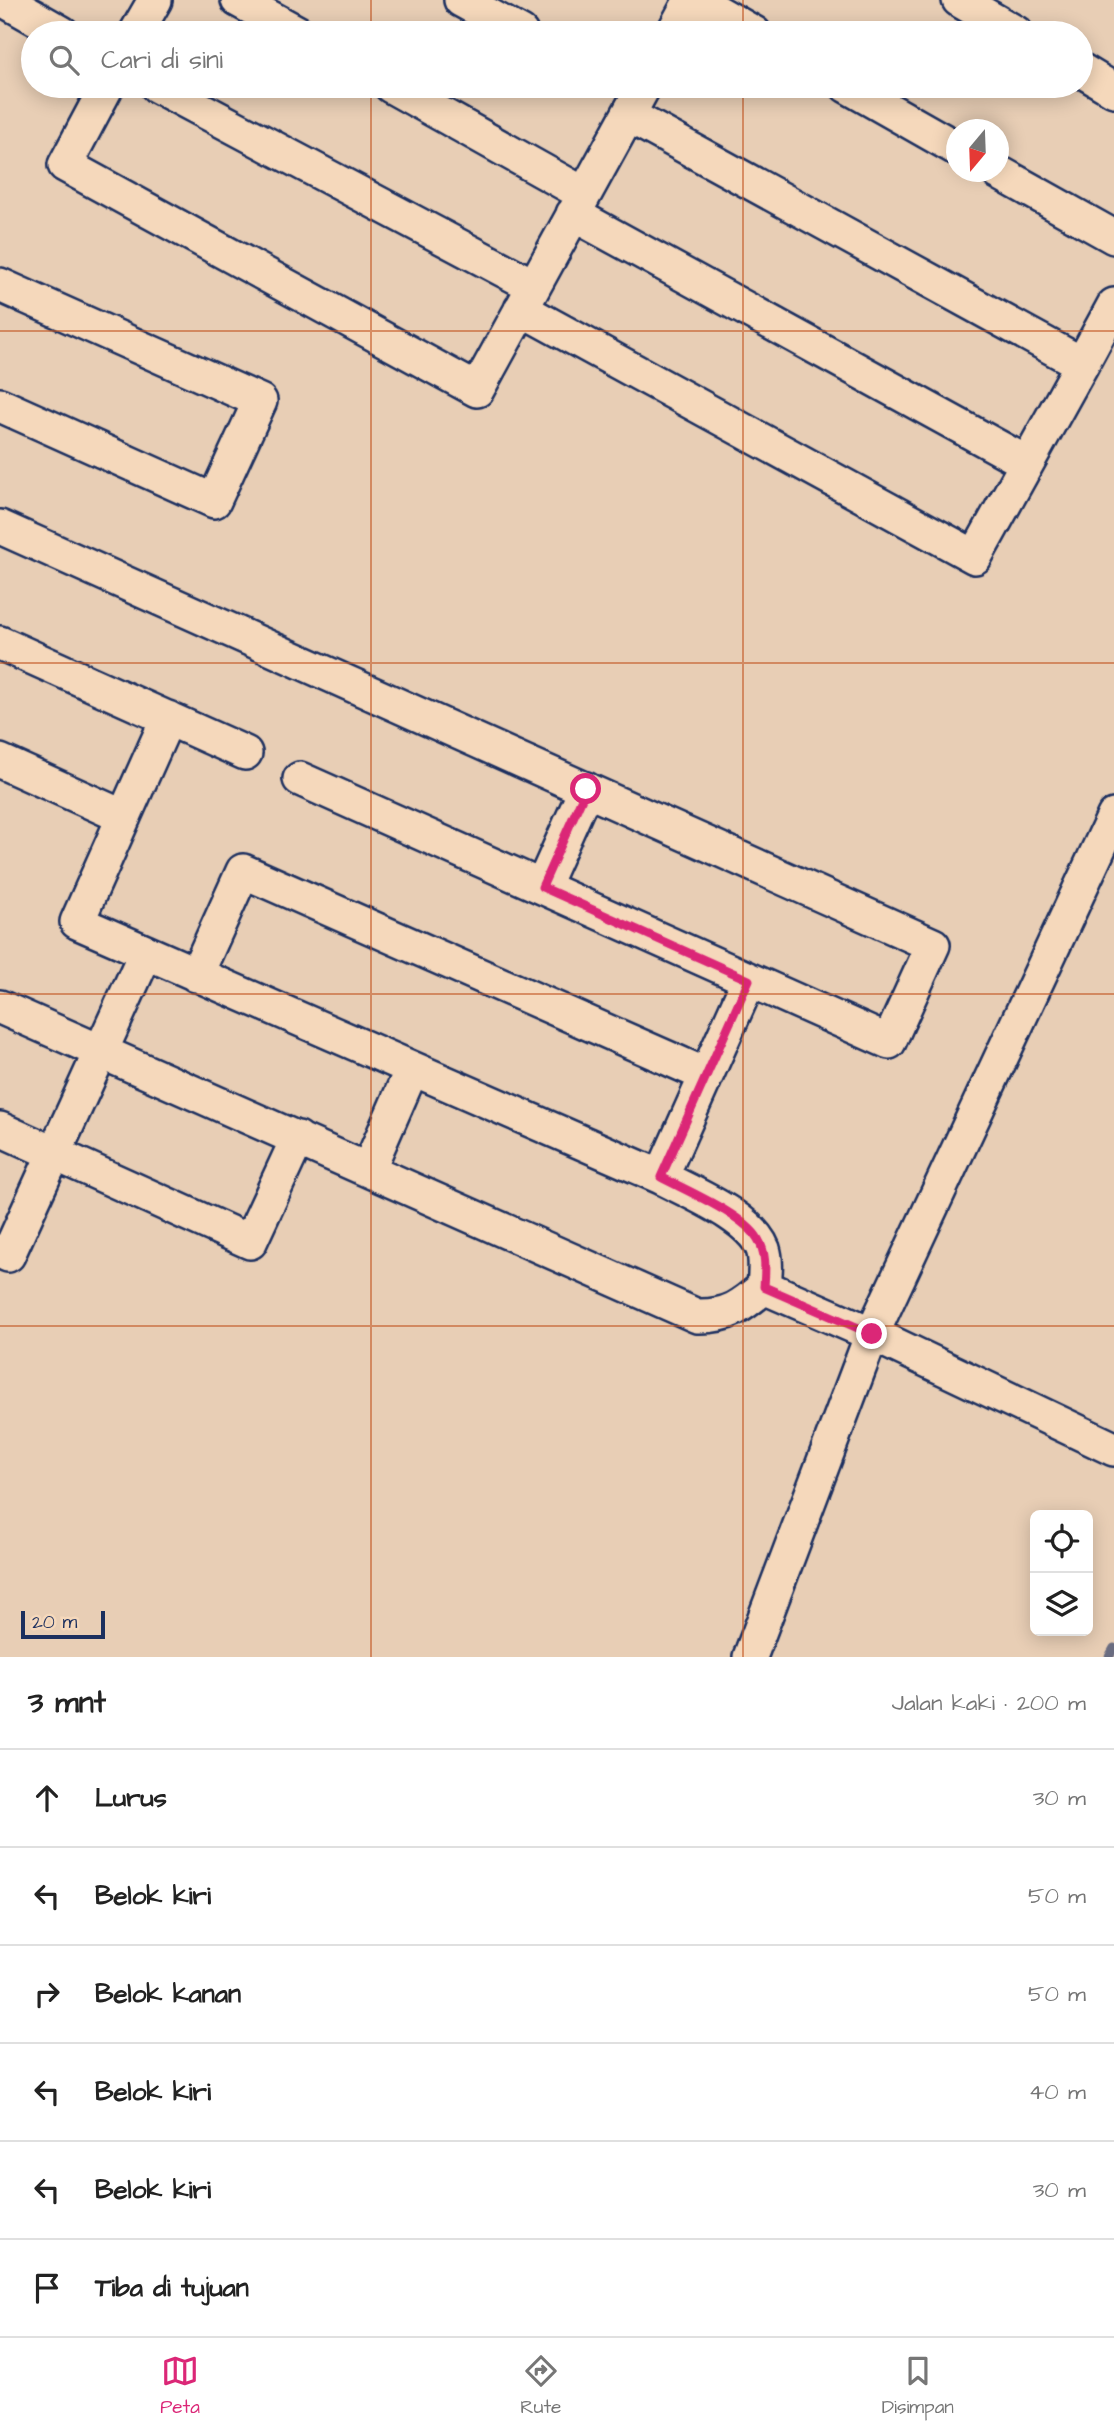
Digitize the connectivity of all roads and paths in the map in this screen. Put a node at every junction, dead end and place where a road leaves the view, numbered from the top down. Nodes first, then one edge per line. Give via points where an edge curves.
1 (4, 0) edge
2 (155, 0) edge
3 (238, 0) edge
4 (461, 0) edge
5 (693, 0) edge
6 (959, 0) edge
7 (41, 21) edge
8 (143, 21) edge
9 (276, 21) edge
10 (499, 21) edge
11 (680, 21) edge
12 (732, 21) edge
13 (995, 21) edge
14 (1093, 77) edge
15 (1114, 90) edge
16 (101, 98) edge
17 (177, 98) edge
18 (410, 98) edge
19 (630, 98) edge
20 (634, 98) edge
21 (868, 98) edge
22 (946, 142) edge
23 (1009, 178) edge
24 (579, 204) junction
25 (1114, 237) edge
26 (0, 285) edge
27 (527, 297) junction
28 (1114, 305) edge
29 (1082, 364) junction
30 (0, 405) edge
31 (1027, 463) junction
32 (0, 527) edge
33 (0, 643) edge
34 (168, 718) junction
35 (245, 753) dead end
36 (0, 761) edge
37 (300, 779) dead end
38 (586, 789) junction
39 (1114, 816) edge
40 (124, 817) junction
41 (542, 887) junction
42 (146, 952) junction
43 (196, 975) junction
44 (749, 980) junction
45 (0, 1007) edge
46 (100, 1052) junction
47 (412, 1069) junction
48 (706, 1075) junction
49 (0, 1129) edge
50 (298, 1138) junction
51 (54, 1153) junction
52 (368, 1170) junction
53 (661, 1177) junction
54 (0, 1251) edge
55 (786, 1297) junction
56 (872, 1334) junction
57 (1114, 1450) edge
58 (750, 1657) edge

1 - 7 street
2 - 8 street
3 - 9 street
4 - 10 street
5 - 11 street
5 - 12 street
6 - 13 street
14 - 15 street
16 - 27 street via 65,165 477,390
17 - 27 street
18 - 24 street
19 - 24 street
20 - 29 street
21 - 22 street
23 - 25 street
24 - 27 street
24 - 31 street
26 - 30 street via 260,401 214,501
27 - 31 street via 975,557
28 - 29 street
29 - 31 street
32 - 38 street
33 - 34 street
34 - 35 street
34 - 40 street
36 - 40 street
37 - 41 street
38 - 41 street
38 - 44 street via 933,945 889,1042
39 - 56 street
40 - 42 street via 77,922
41 - 44 street
42 - 43 street
42 - 46 street
43 - 47 street
43 - 48 street via 243,871
44 - 48 street
45 - 46 street
46 - 50 street
46 - 51 street
47 - 52 street
47 - 53 street
48 - 53 street
49 - 51 street
50 - 51 street via 250,1242
50 - 52 street
51 - 54 street via 8,1255
52 - 55 street via 697,1315 714,1316 744,1304
53 - 55 street via 743,1221 758,1238
55 - 56 street
56 - 57 street
56 - 58 street

